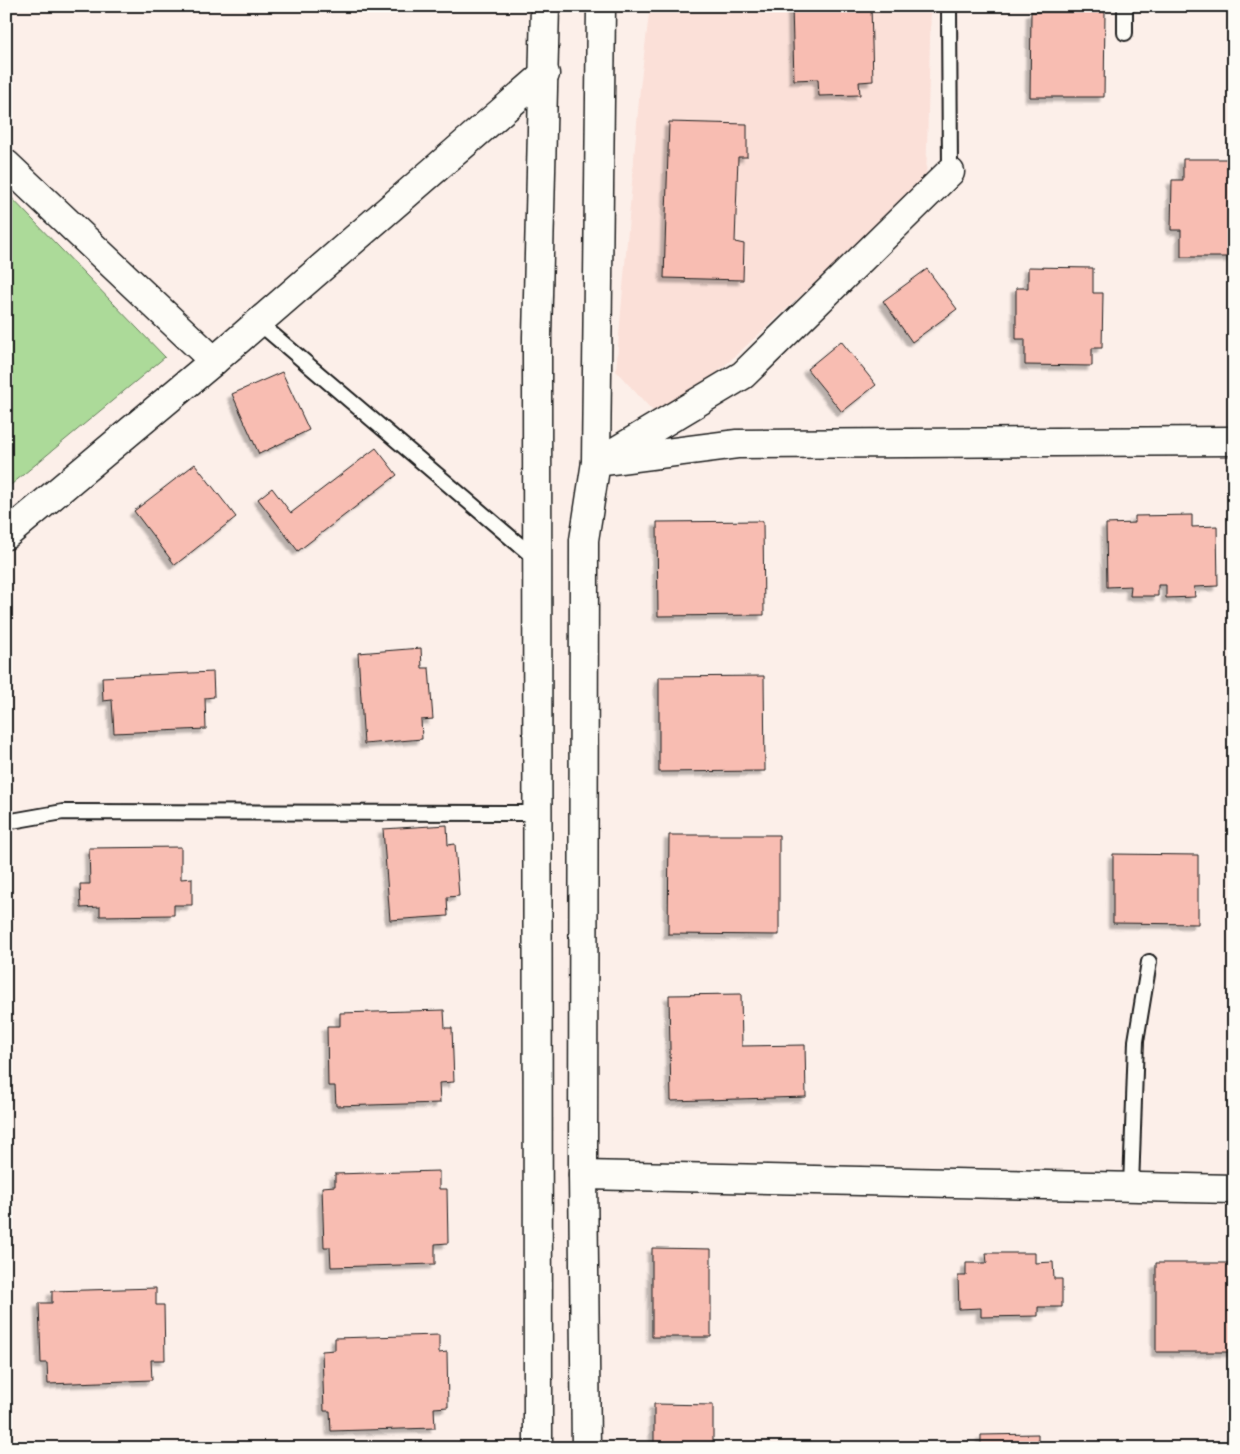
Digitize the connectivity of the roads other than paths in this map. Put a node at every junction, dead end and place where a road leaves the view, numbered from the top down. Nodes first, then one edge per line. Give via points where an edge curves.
1 (545, 6) edge
2 (601, 6) edge
3 (949, 6) edge
4 (1125, 6) edge
5 (1125, 33) dead end
6 (545, 74) junction
7 (6, 164) edge
8 (950, 172) joint
9 (258, 322) junction
10 (214, 361) junction
11 (1234, 441) edge
12 (596, 462) junction
13 (6, 535) edge
14 (538, 561) junction
15 (538, 813) junction
16 (6, 822) edge
17 (1149, 962) dead end
18 (583, 1175) junction
19 (1131, 1187) junction
20 (1234, 1189) edge
21 (538, 1448) edge
22 (586, 1448) edge

1 - 6 main road
2 - 12 main road
3 - 8 lane
4 - 5 lane
6 - 9 main road
6 - 14 main road via 537,337
7 - 10 main road
8 - 12 main road via 742,376
9 - 10 main road
9 - 14 lane
10 - 13 main road
11 - 12 main road via 737,444
12 - 18 main road via 584,540
14 - 15 main road
15 - 16 lane via 63,812
15 - 21 main road
17 - 19 lane via 1136,1041
18 - 19 main road
18 - 22 main road
19 - 20 main road

